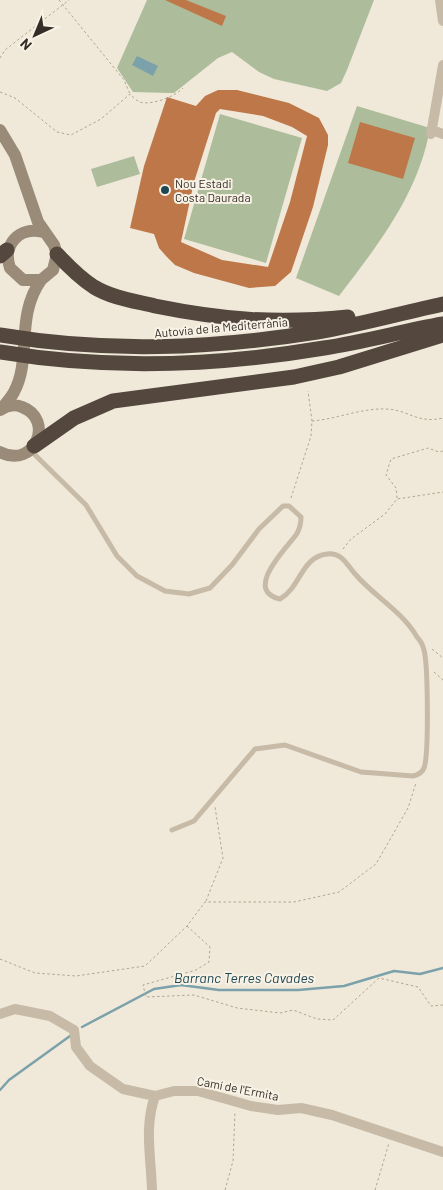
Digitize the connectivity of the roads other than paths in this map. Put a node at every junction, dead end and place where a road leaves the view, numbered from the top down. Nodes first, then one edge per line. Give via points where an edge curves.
1 (440, 0) edge
2 (443, 21) edge
3 (443, 65) edge
4 (0, 130) edge
5 (443, 134) edge
6 (28, 192) junction
7 (43, 232) junction
8 (18, 235) junction
9 (4, 253) edge
10 (58, 254) junction
11 (16, 275) junction
12 (41, 280) junction
13 (443, 304) edge
14 (415, 310) junction
15 (27, 312) junction
16 (443, 324) edge
17 (0, 335) edge
18 (443, 335) edge
19 (0, 352) edge
20 (20, 377) junction
21 (1, 409) edge
22 (33, 414) junction
23 (32, 448) junction
24 (0, 453) edge
25 (172, 830) dead end
26 (0, 1014) edge
27 (155, 1096) junction
28 (443, 1152) edge
29 (152, 1190) edge

1 - 2 street
3 - 5 street via 432,132
4 - 6 main road via 15,155
6 - 7 main road
6 - 8 main road via 29,212
7 - 8 main road via 29,230
7 - 10 main road
8 - 9 main road
9 - 11 main road
10 - 12 main road via 53,270
10 - 14 highway via 81,278 106,294 199,315 245,321 300,322 394,309
11 - 12 main road via 23,280
11 - 15 main road
12 - 15 main road
13 - 14 highway, Autovia de la Mediterrània
14 - 17 highway, Autovia de la Mediterrània via 318,332 158,348 96,348
15 - 20 main road
16 - 19 highway via 324,348 153,365 91,364
18 - 23 highway via 339,367 294,377 113,401 74,418
20 - 21 main road
20 - 22 main road via 25,400
21 - 22 main road via 18,406
22 - 23 main road via 40,430
23 - 24 main road via 16,456
23 - 25 lane via 86,505 117,556 136,576 164,591 189,594 210,588 272,516 283,506 289,506 301,517 301,524 280,550 268,573 268,591 272,597 280,599 295,588 304,567 310,562 326,554 338,556 407,622 422,646 427,750 424,768 419,775 361,772 285,744 256,749 194,821
26 - 27 street, Camí de l'Ermita via 15,1009 50,1016 74,1030 76,1047 90,1066 123,1089
27 - 28 street, Camí de l'Ermita via 174,1091 198,1092 278,1110 301,1108
27 - 29 street via 148,1136

